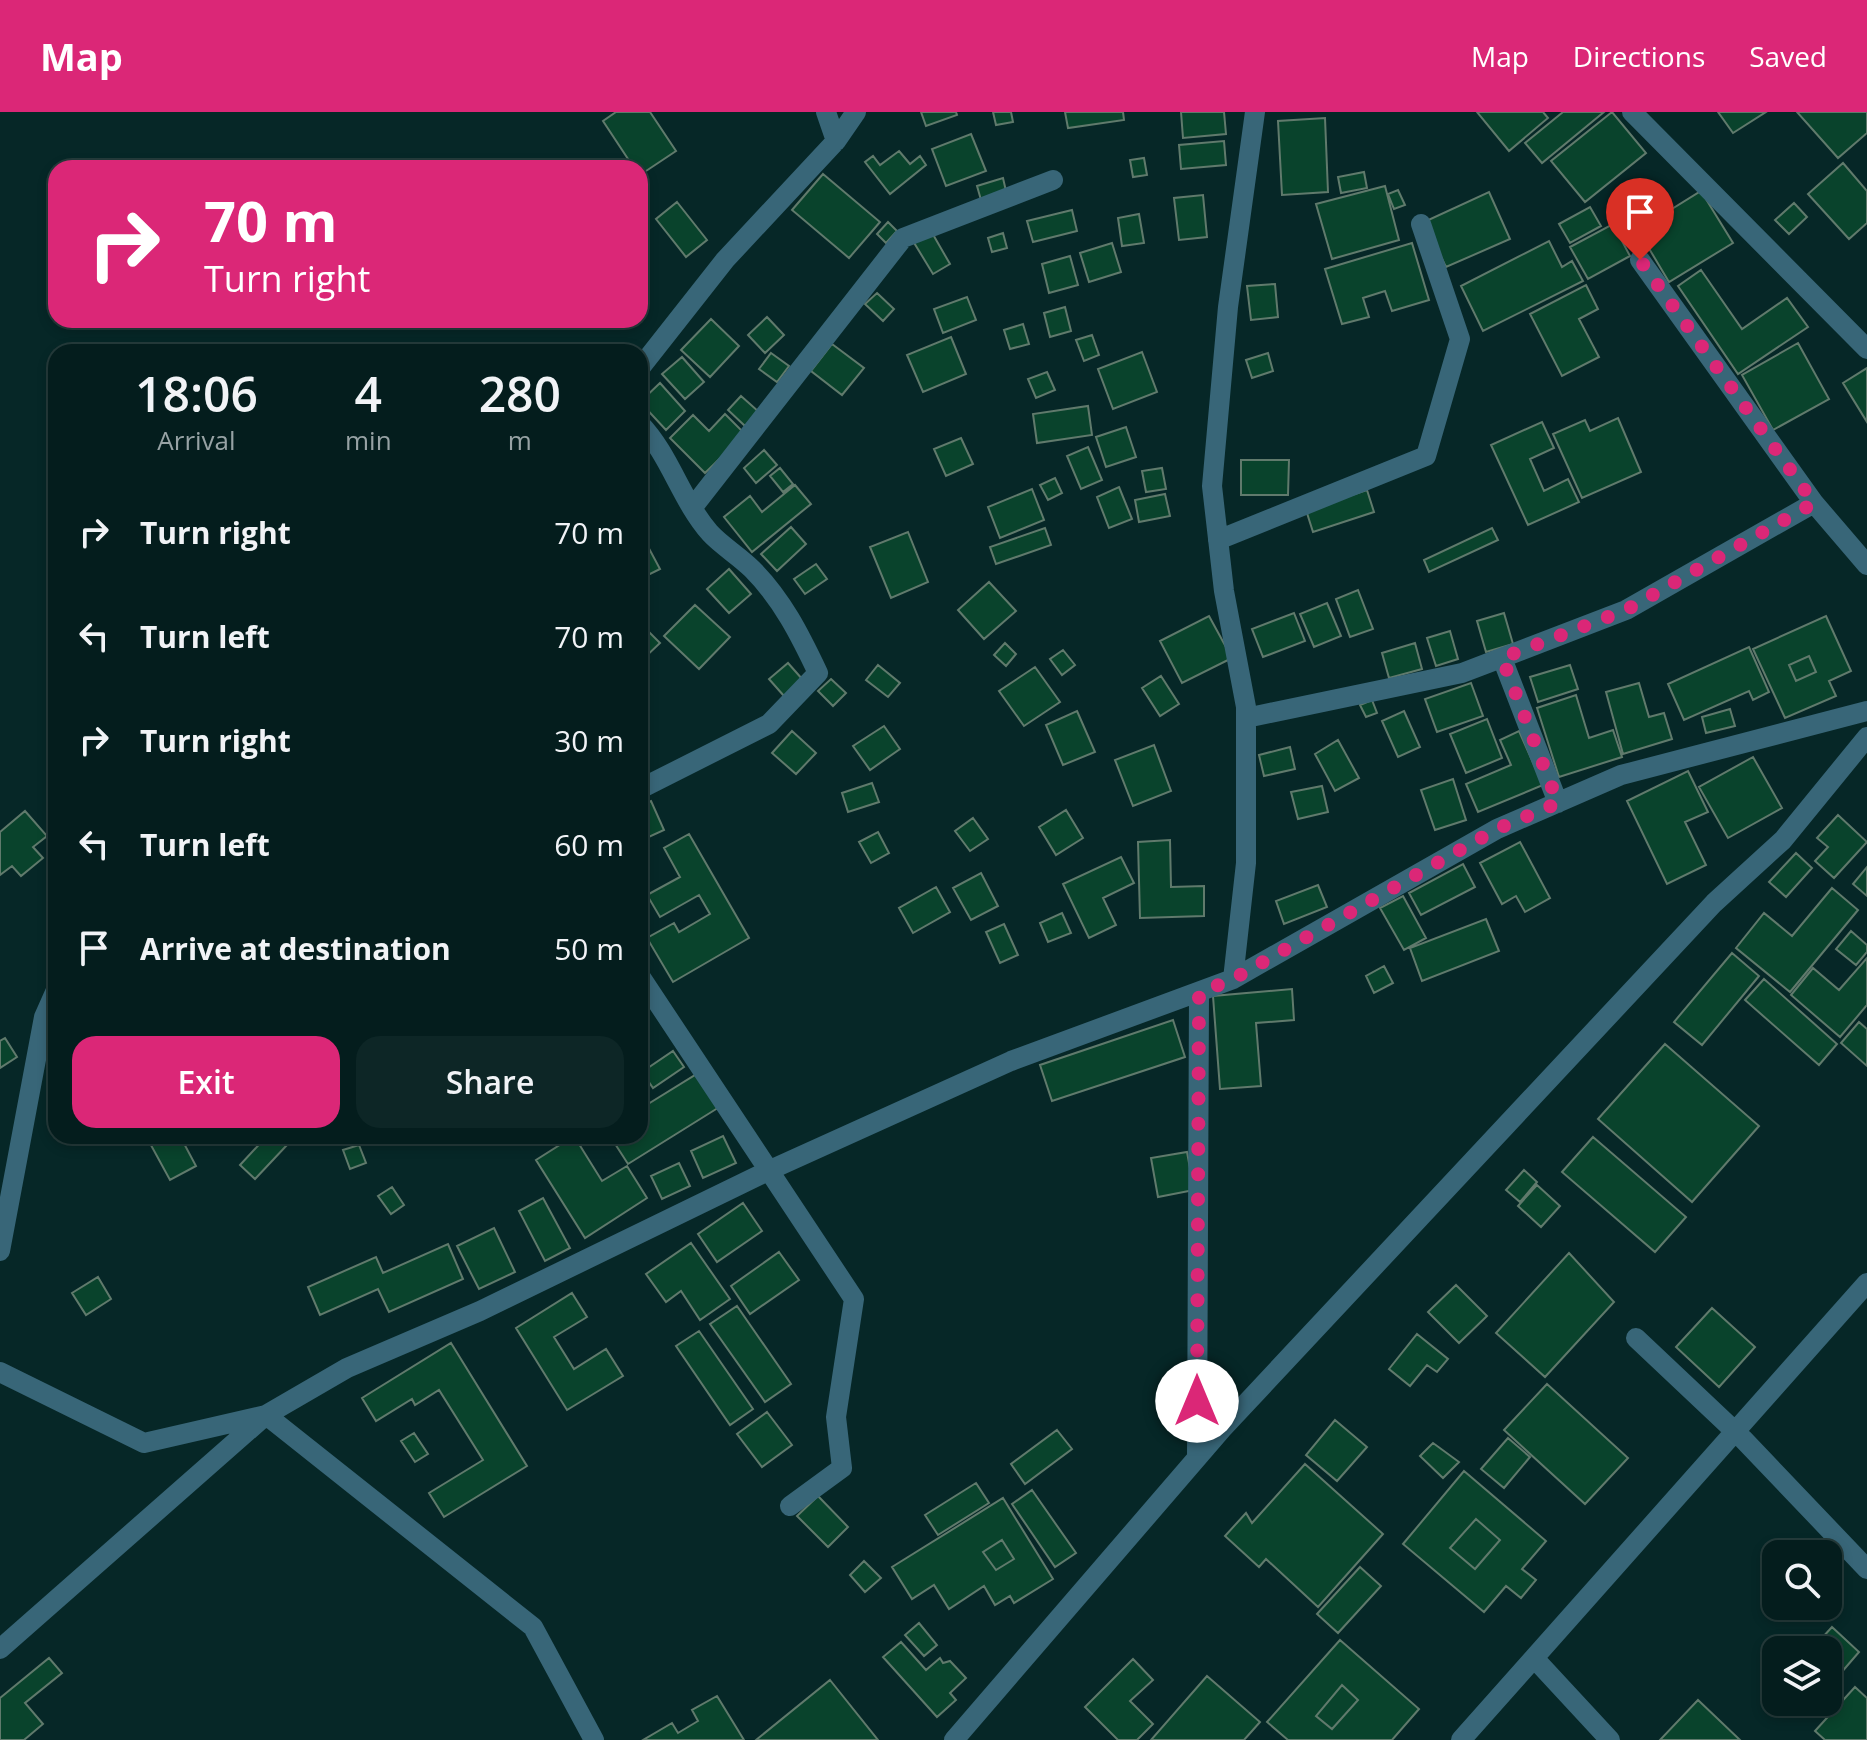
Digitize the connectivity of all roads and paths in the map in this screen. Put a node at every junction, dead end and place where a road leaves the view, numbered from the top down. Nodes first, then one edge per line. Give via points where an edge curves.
1 (826, 112) edge
2 (856, 112) edge
3 (1255, 112) edge
4 (1632, 112) edge
5 (836, 141) junction
6 (1053, 180) dead end
7 (1421, 224) dead end
8 (1640, 260) dead end
9 (1867, 349) edge
10 (648, 358) edge
11 (648, 433) edge
12 (1814, 503) junction
13 (693, 507) junction
14 (1218, 540) junction
15 (1867, 565) edge
16 (1502, 658) junction
17 (1867, 711) edge
18 (1246, 718) junction
19 (1867, 737) edge
20 (648, 785) edge
21 (1558, 803) junction
22 (1233, 979) junction
23 (648, 988) edge
24 (1199, 993) junction
25 (48, 1008) edge
26 (770, 1170) junction
27 (0, 1251) edge
28 (1867, 1283) edge
29 (1636, 1338) dead end
30 (0, 1372) edge
31 (266, 1415) junction
32 (1735, 1432) junction
33 (1197, 1458) junction
34 (790, 1506) dead end
35 (1867, 1569) edge
36 (0, 1649) edge
37 (1534, 1658) junction
38 (594, 1740) edge
39 (954, 1740) edge
40 (1461, 1740) edge
41 (1610, 1740) edge

1 - 5 street
2 - 5 street
3 - 14 street via 1228,307 1212,486
4 - 9 street
5 - 10 street via 725,260
6 - 13 street via 903,238
7 - 14 street via 1460,339 1426,456
8 - 12 street
11 - 13 street
12 - 15 street
12 - 16 street via 1626,610
13 - 20 street via 710,533 753,569 792,617 818,673 769,724
14 - 18 street
16 - 18 street via 1462,673
16 - 21 street
17 - 21 street via 1621,775
18 - 22 street via 1246,863
19 - 33 street via 1783,840 1714,903
21 - 22 street via 1497,829
22 - 24 street
23 - 26 street
24 - 26 street via 1011,1061
24 - 33 street
25 - 27 street
26 - 31 street via 480,1311 347,1368
26 - 34 street via 854,1299 836,1417 842,1468
28 - 32 street
29 - 32 street
30 - 31 street via 144,1443
31 - 36 street
31 - 38 street via 533,1627
32 - 35 street
32 - 37 street
33 - 39 street
37 - 40 street
37 - 41 street

